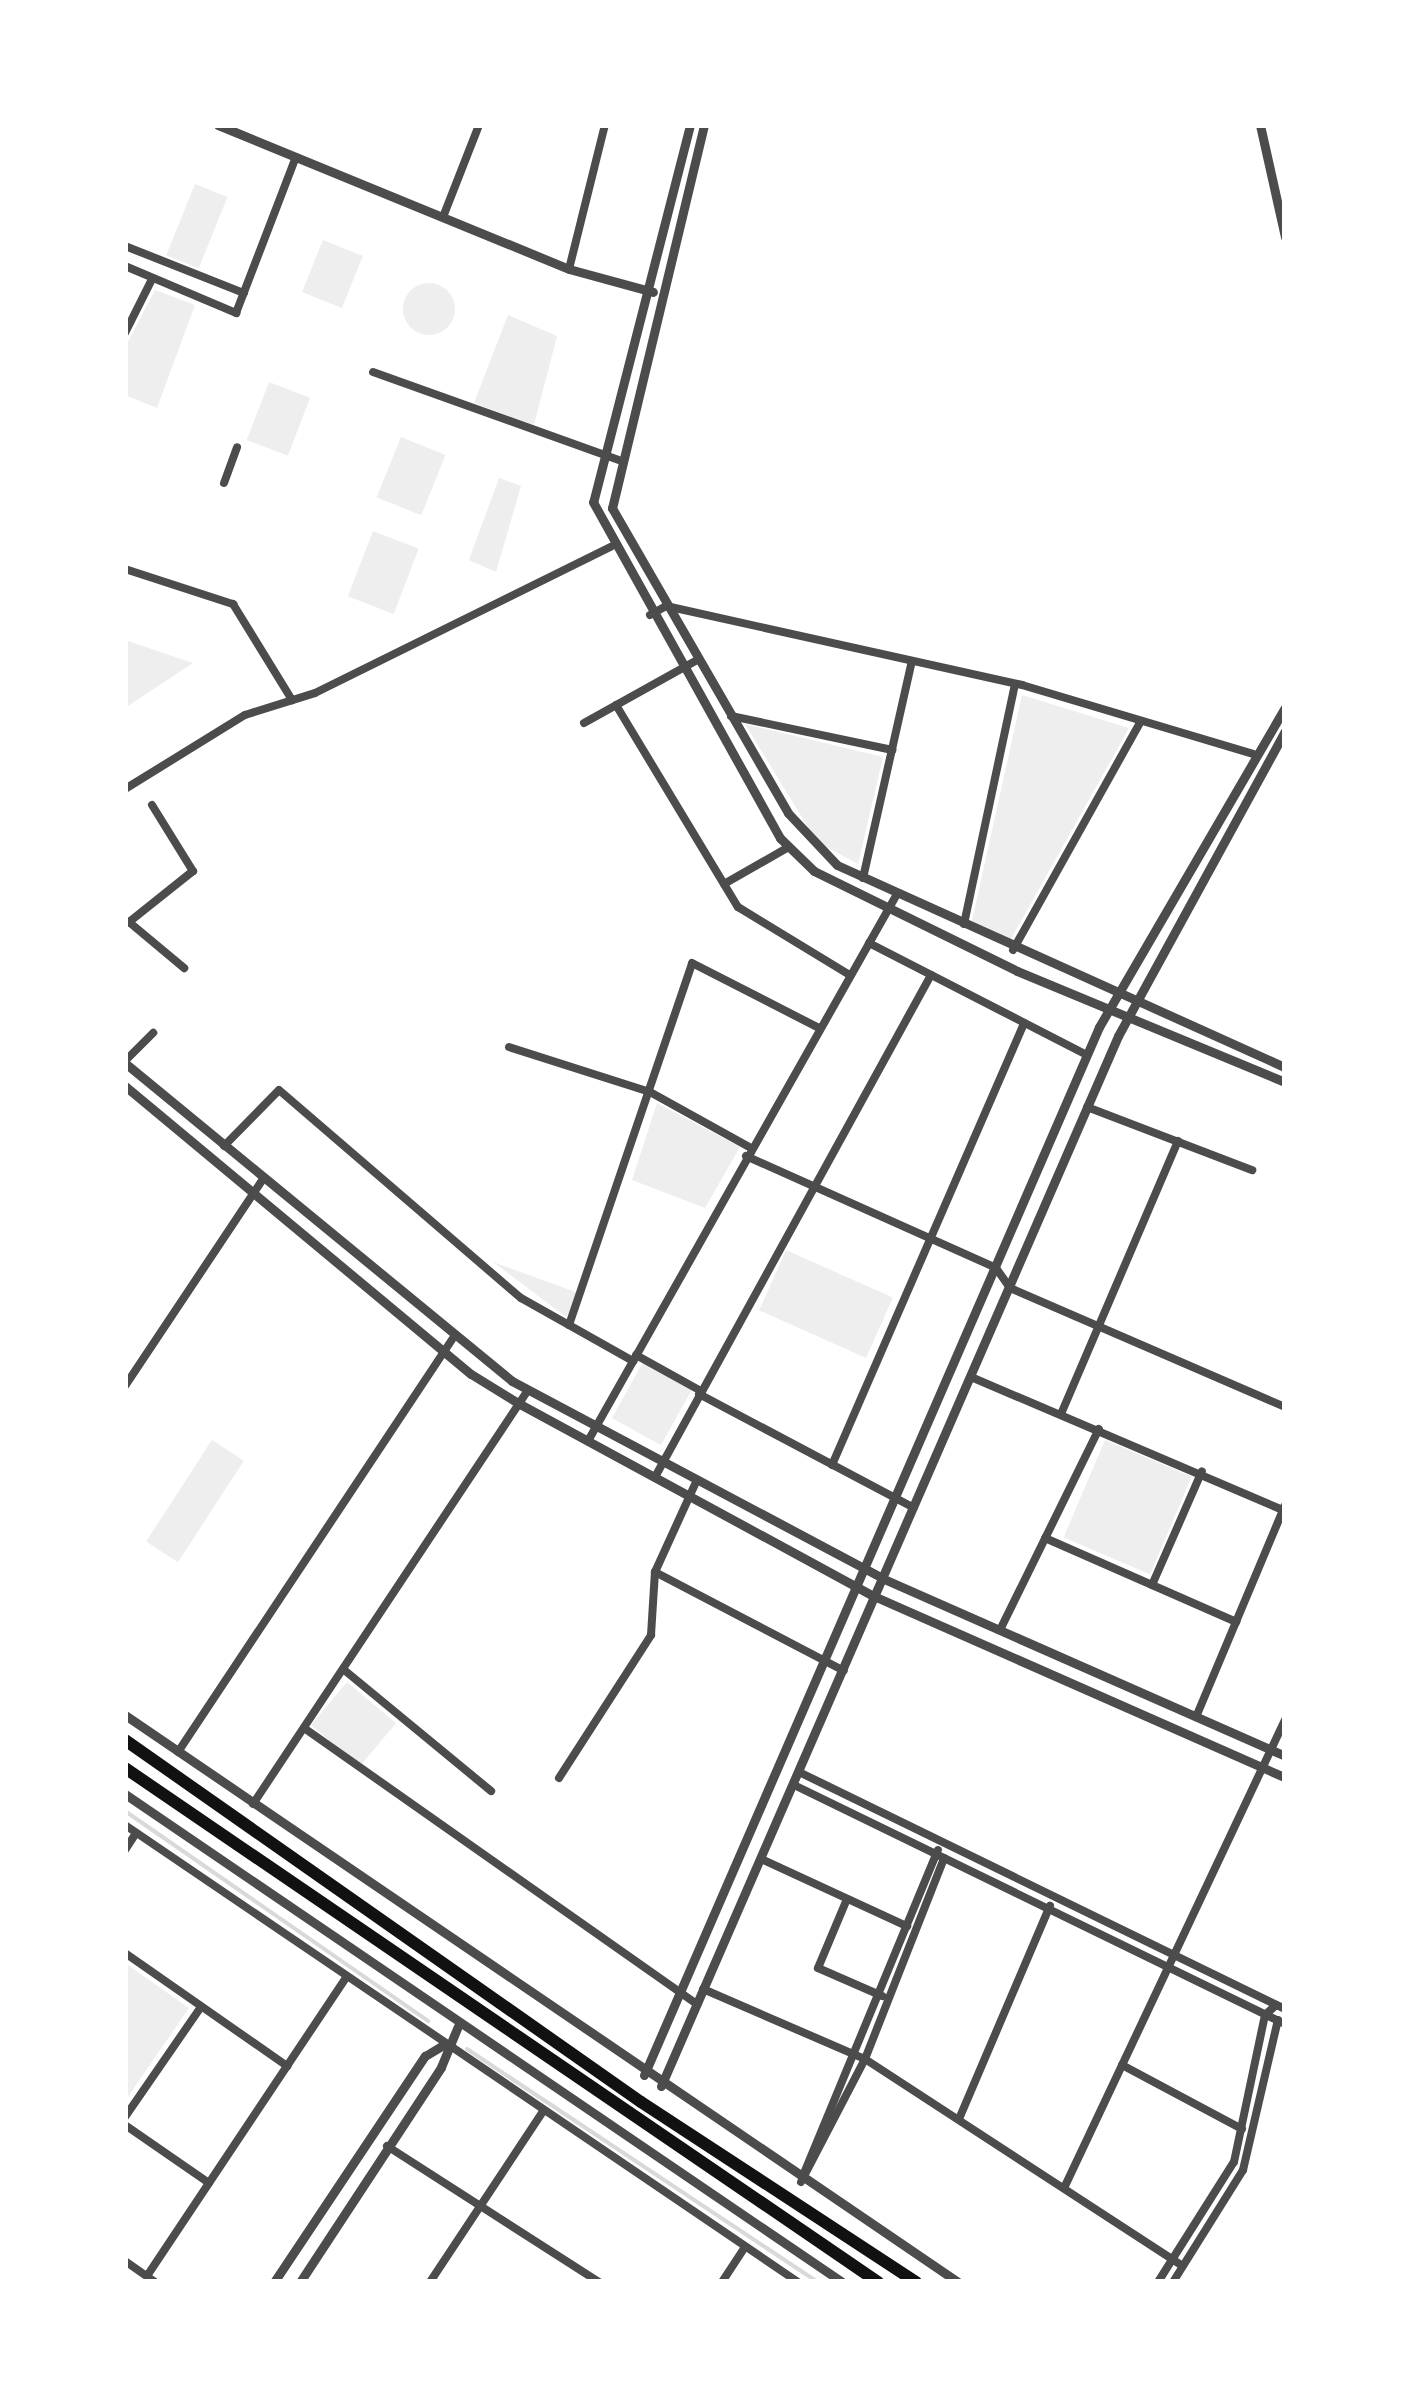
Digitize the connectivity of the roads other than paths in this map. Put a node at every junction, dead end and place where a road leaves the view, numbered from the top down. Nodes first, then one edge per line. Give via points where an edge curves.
1 (479, 125) edge
2 (605, 125) edge
3 (690, 125) edge
4 (704, 125) edge
5 (1260, 125) edge
6 (222, 126) edge
7 (296, 157) junction
8 (442, 217) junction
9 (1285, 237) edge
10 (125, 246) edge
11 (125, 266) edge
12 (569, 269) junction
13 (152, 279) junction
14 (648, 290) junction
15 (244, 292) junction
16 (661, 294) junction
17 (125, 333) edge
18 (373, 372) dead end
19 (237, 448) dead end
20 (605, 456) junction
21 (619, 460) junction
22 (224, 484) dead end
23 (611, 547) junction
24 (125, 569) edge
25 (666, 606) junction
26 (650, 615) junction
27 (698, 660) junction
28 (912, 661) junction
29 (682, 668) junction
30 (1015, 684) junction
31 (292, 700) junction
32 (616, 705) junction
33 (1285, 708) edge
34 (730, 716) junction
35 (1142, 721) junction
36 (584, 723) dead end
37 (1284, 737) edge
38 (892, 750) junction
39 (1253, 754) junction
40 (125, 789) edge
41 (152, 805) dead end
42 (788, 848) junction
43 (863, 878) junction
44 (724, 884) junction
45 (897, 894) junction
46 (889, 908) junction
47 (963, 926) junction
48 (868, 943) junction
49 (1013, 950) junction
50 (184, 968) dead end
51 (931, 975) junction
52 (850, 976) junction
53 (1115, 998) junction
54 (1134, 1006) junction
55 (1107, 1012) junction
56 (1126, 1020) junction
57 (1024, 1023) junction
58 (820, 1028) junction
59 (153, 1033) dead end
60 (510, 1047) dead end
61 (1087, 1054) junction
62 (125, 1062) edge
63 (1285, 1067) edge
64 (1285, 1082) edge
65 (125, 1086) edge
66 (650, 1092) junction
67 (1087, 1107) junction
68 (1178, 1141) junction
69 (224, 1146) junction
70 (748, 1152) junction
71 (1252, 1170) dead end
72 (263, 1179) junction
73 (252, 1192) junction
74 (811, 1192) junction
75 (927, 1240) junction
76 (996, 1268) junction
77 (1010, 1288) junction
78 (570, 1325) junction
79 (1098, 1326) junction
80 (452, 1338) junction
81 (444, 1352) junction
82 (634, 1358) junction
83 (971, 1378) junction
84 (125, 1386) edge
85 (528, 1390) junction
86 (700, 1393) junction
87 (518, 1403) junction
88 (1285, 1407) edge
89 (1061, 1414) junction
90 (596, 1426) junction
91 (1099, 1429) junction
92 (588, 1441) junction
93 (663, 1462) junction
94 (832, 1465) junction
95 (1202, 1471) junction
96 (656, 1477) junction
97 (698, 1480) junction
98 (690, 1495) junction
99 (898, 1500) junction
100 (914, 1508) junction
101 (1284, 1508) edge
102 (1045, 1538) junction
103 (868, 1570) junction
104 (655, 1572) junction
105 (884, 1579) junction
106 (1152, 1586) junction
107 (860, 1588) junction
108 (876, 1597) junction
109 (1236, 1622) junction
110 (1000, 1630) junction
111 (828, 1663) junction
112 (342, 1669) junction
113 (844, 1671) junction
114 (125, 1716) edge
115 (1196, 1717) junction
116 (1285, 1720) edge
117 (304, 1728) junction
118 (125, 1740) edge
119 (1272, 1750) junction
120 (178, 1752) junction
121 (1285, 1756) edge
122 (1260, 1766) junction
123 (125, 1768) edge
124 (799, 1772) junction
125 (1285, 1777) edge
126 (560, 1778) dead end
127 (794, 1784) junction
128 (490, 1791) dead end
129 (125, 1794) edge
130 (253, 1804) junction
131 (125, 1826) edge
132 (136, 1833) junction
133 (944, 1843) junction
134 (125, 1850) edge
135 (939, 1856) junction
136 (761, 1860) junction
137 (1054, 1897) junction
138 (847, 1899) junction
139 (1048, 1910) junction
140 (906, 1926) junction
141 (915, 1930) junction
142 (125, 1953) edge
143 (1174, 1956) junction
144 (1168, 1968) junction
145 (346, 1978) junction
146 (704, 1989) junction
147 (681, 1994) junction
148 (878, 1994) junction
149 (888, 1998) junction
150 (696, 2004) junction
151 (201, 2006) junction
152 (1281, 2007) edge
153 (1265, 2015) junction
154 (1282, 2022) edge
155 (458, 2026) junction
156 (446, 2044) junction
157 (854, 2054) junction
158 (864, 2058) junction
159 (1122, 2064) junction
160 (287, 2066) junction
161 (644, 2075) junction
162 (661, 2086) junction
163 (542, 2112) junction
164 (960, 2119) junction
165 (125, 2121) edge
166 (1242, 2128) junction
167 (1251, 2134) junction
168 (387, 2146) junction
169 (209, 2182) junction
170 (802, 2182) junction
171 (1065, 2186) junction
172 (480, 2206) junction
173 (745, 2247) junction
174 (1174, 2260) junction
175 (125, 2261) edge
176 (1184, 2266) junction
177 (146, 2276) junction
178 (155, 2282) edge
179 (274, 2282) edge
180 (300, 2282) edge
181 (430, 2282) edge
182 (599, 2282) edge
183 (722, 2282) edge
184 (798, 2282) edge
185 (842, 2282) edge
186 (878, 2282) edge
187 (916, 2282) edge
188 (958, 2282) edge
189 (1158, 2282) edge
190 (1173, 2282) edge

1 - 8 street
2 - 12 street
3 - 14 street
4 - 16 street
5 - 9 street
6 - 7 street
7 - 8 street
7 - 15 street
8 - 12 street
10 - 15 street
11 - 13 street
12 - 14 street
13 - 15 street via 236,314
13 - 17 street
14 - 16 street
14 - 20 street
16 - 21 street
18 - 20 street
19 - 22 street
20 - 21 street
20 - 23 street via 593,502
21 - 25 street via 612,508
23 - 26 street
23 - 31 street
24 - 31 street via 233,604
25 - 26 street
25 - 27 street
25 - 28 street
26 - 29 street
27 - 29 street
27 - 34 street
28 - 30 street
28 - 38 street
29 - 32 street
29 - 42 street
30 - 35 street
30 - 47 street
31 - 40 street via 245,715
32 - 36 street
32 - 44 street
33 - 39 street
34 - 38 street
34 - 43 street via 810,844
35 - 39 street
35 - 49 street
37 - 54 street
38 - 43 street
39 - 53 street
41 - 50 street via 193,870 129,922
42 - 44 street
42 - 46 street
43 - 45 street
44 - 52 street via 758,926
45 - 46 street
45 - 47 street
46 - 48 street
46 - 55 street
47 - 49 street
48 - 51 street
48 - 52 street
49 - 53 street
51 - 57 street
51 - 74 street
52 - 58 street
53 - 54 street
53 - 55 street
54 - 56 street
54 - 63 street
55 - 56 street
55 - 61 street
56 - 64 street
56 - 67 street
57 - 61 street
57 - 75 street
58 - 66 street via 692,963
58 - 70 street
59 - 62 street
60 - 66 street
61 - 76 street
62 - 69 street
65 - 73 street
66 - 70 street
66 - 78 street
67 - 68 street
67 - 77 street
68 - 71 street
68 - 79 street
69 - 72 street
69 - 78 street via 279,1090 521,1298
70 - 74 street
70 - 82 street
72 - 73 street
72 - 80 street
73 - 81 street
73 - 84 street
74 - 75 street
74 - 86 street
75 - 76 street
75 - 94 street
76 - 77 street
76 - 99 street
77 - 79 street
77 - 83 street
78 - 82 street
79 - 88 street
79 - 89 street
80 - 81 street
80 - 85 street
81 - 87 street
81 - 120 street
82 - 86 street
82 - 90 street
83 - 89 street
83 - 100 street
85 - 87 street
85 - 90 street
86 - 93 street
86 - 94 street
87 - 92 street
87 - 112 street
89 - 91 street
90 - 92 street
90 - 93 street
91 - 95 street
91 - 102 street
92 - 96 street
93 - 96 street
93 - 97 street
94 - 99 street
95 - 101 street
95 - 106 street
96 - 98 street
97 - 98 street
97 - 103 street
98 - 104 street
98 - 107 street
99 - 100 street
99 - 103 street
100 - 105 street
101 - 109 street
102 - 106 street
102 - 110 street
103 - 105 street
103 - 107 street
104 - 111 street
104 - 126 street via 651,1635
105 - 108 street
105 - 110 street
106 - 109 street
107 - 108 street
107 - 111 street
108 - 113 street
108 - 122 street
109 - 115 street
110 - 115 street
111 - 113 street
111 - 147 street
112 - 117 street
112 - 128 street
113 - 124 street
114 - 120 street
115 - 119 street
116 - 119 street
117 - 130 street
117 - 147 street
118 - 187 highway
119 - 121 street
119 - 122 street
120 - 130 street
122 - 125 street
122 - 143 street
123 - 186 highway
124 - 127 street
124 - 133 street
127 - 135 street
127 - 136 street
129 - 155 street
130 - 161 street
131 - 132 street
132 - 134 street
132 - 145 street
133 - 135 street
133 - 137 street
135 - 139 street
135 - 140 street
135 - 141 street
136 - 138 street
136 - 146 street
137 - 139 street
137 - 143 street
138 - 140 street
138 - 148 street via 818,1968
139 - 144 street
139 - 164 street
140 - 141 street
140 - 148 street
141 - 149 street
142 - 151 street
143 - 144 street
143 - 152 street
144 - 153 street
144 - 159 street
145 - 156 street
145 - 160 street
146 - 150 street
146 - 157 street
147 - 150 street
147 - 161 street
148 - 149 street
148 - 157 street
149 - 158 street
150 - 162 street
151 - 160 street
151 - 165 street
152 - 153 street
152 - 154 street
153 - 154 street
153 - 166 street
154 - 167 street
155 - 156 street
155 - 185 street
156 - 163 street
156 - 168 street via 441,2066
156 - 179 street via 425,2056
157 - 158 street
157 - 170 street
158 - 164 street
158 - 170 street
159 - 166 street
159 - 171 street
160 - 169 street
161 - 162 street
162 - 170 street
163 - 172 street
163 - 173 street
164 - 171 street
165 - 169 street
166 - 167 street
166 - 174 street via 1224,2185
167 - 176 street via 1232,2192
168 - 172 street
168 - 180 street
169 - 177 street
170 - 188 street
171 - 174 street
172 - 181 street
172 - 182 street
173 - 183 street
173 - 184 street
174 - 176 street
174 - 189 street
175 - 177 street
176 - 190 street
177 - 178 street

